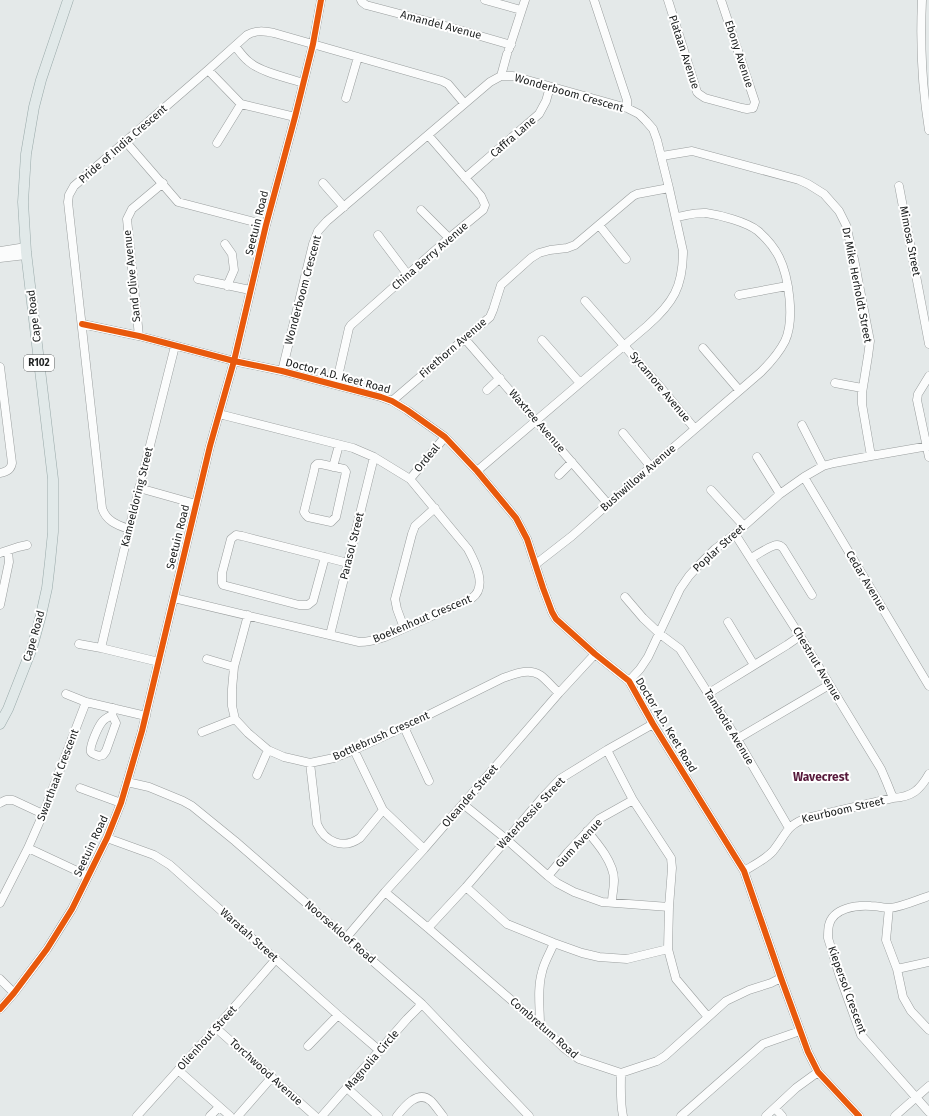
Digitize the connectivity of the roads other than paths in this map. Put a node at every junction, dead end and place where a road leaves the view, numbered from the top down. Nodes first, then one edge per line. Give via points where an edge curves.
1 (68, 0) edge
2 (321, 0) edge
3 (361, 0) edge
4 (485, 0) edge
5 (525, 0) edge
6 (594, 0) edge
7 (668, 0) edge
8 (721, 0) edge
9 (922, 0) edge
10 (521, 10) junction
11 (312, 44) junction
12 (235, 46) junction
13 (509, 49) junction
14 (358, 57) junction
15 (208, 70) junction
16 (501, 76) junction
17 (303, 83) junction
18 (550, 87) junction
19 (346, 98) dead end
20 (464, 103) junction
21 (241, 104) junction
22 (627, 108) junction
23 (753, 108) joint
24 (295, 117) junction
25 (929, 130) edge
26 (428, 135) junction
27 (126, 142) junction
28 (217, 143) dead end
29 (662, 156) junction
30 (465, 178) junction
31 (163, 183) junction
32 (323, 183) dead end
33 (899, 186) dead end
34 (669, 188) junction
35 (344, 207) junction
36 (421, 210) dead end
37 (676, 217) junction
38 (266, 225) junction
39 (599, 225) junction
40 (378, 236) dead end
41 (449, 238) junction
42 (229, 246) dead end
43 (0, 251) edge
44 (26, 251) junction
45 (0, 258) edge
46 (626, 259) dead end
47 (408, 275) junction
48 (198, 279) dead end
49 (227, 286) junction
50 (787, 286) junction
51 (250, 290) junction
52 (739, 295) dead end
53 (585, 301) dead end
54 (82, 324) junction
55 (139, 336) junction
56 (465, 339) junction
57 (542, 340) dead end
58 (929, 344) edge
59 (174, 346) junction
60 (624, 346) junction
61 (702, 348) dead end
62 (234, 361) junction
63 (0, 367) edge
64 (282, 371) junction
65 (929, 376) edge
66 (500, 378) junction
67 (580, 383) junction
68 (835, 383) dead end
69 (336, 385) junction
70 (862, 388) junction
71 (487, 390) dead end
72 (739, 390) junction
73 (2, 398) edge
74 (392, 401) junction
75 (219, 414) junction
76 (537, 421) junction
77 (802, 425) dead end
78 (695, 429) junction
79 (623, 433) dead end
80 (445, 437) junction
81 (336, 444) junction
82 (928, 446) edge
83 (871, 456) junction
84 (374, 457) junction
85 (757, 457) dead end
86 (929, 457) edge
87 (572, 462) junction
88 (331, 466) junction
89 (823, 466) junction
90 (651, 467) junction
91 (477, 471) junction
92 (0, 473) edge
93 (559, 475) dead end
94 (804, 477) junction
95 (410, 479) junction
96 (140, 488) junction
97 (711, 490) dead end
98 (780, 494) junction
99 (196, 504) junction
100 (608, 504) junction
101 (435, 508) junction
102 (744, 526) junction
103 (129, 529) junction
104 (735, 534) junction
105 (27, 545) dead end
106 (4, 552) edge
107 (325, 557) junction
108 (750, 558) junction
109 (348, 563) junction
110 (536, 564) junction
111 (812, 595) dead end
112 (626, 597) dead end
113 (174, 598) junction
114 (0, 605) edge
115 (248, 615) junction
116 (728, 622) dead end
117 (404, 628) junction
118 (660, 634) junction
119 (330, 635) junction
120 (800, 636) junction
121 (79, 644) dead end
122 (102, 648) junction
123 (595, 654) junction
124 (207, 659) dead end
125 (159, 662) junction
126 (754, 665) junction
127 (234, 667) junction
128 (628, 681) junction
129 (829, 685) junction
130 (929, 686) edge
131 (559, 693) junction
132 (709, 693) junction
133 (66, 694) dead end
134 (86, 702) junction
135 (112, 711) junction
136 (146, 716) junction
137 (235, 719) junction
138 (0, 724) edge
139 (653, 724) junction
140 (404, 727) junction
141 (202, 732) dead end
142 (737, 739) junction
143 (268, 750) junction
144 (354, 750) junction
145 (607, 750) junction
146 (310, 763) junction
147 (257, 774) dead end
148 (929, 774) edge
149 (429, 781) dead end
150 (127, 782) junction
151 (80, 788) dead end
152 (893, 798) junction
153 (633, 800) junction
154 (0, 803) edge
155 (121, 803) junction
156 (463, 804) junction
157 (383, 810) junction
158 (43, 814) junction
159 (789, 828) junction
160 (587, 831) junction
161 (107, 838) junction
162 (506, 839) junction
163 (28, 848) junction
164 (424, 850) junction
165 (744, 870) junction
166 (88, 876) junction
167 (548, 876) junction
168 (466, 887) junction
169 (385, 892) junction
170 (929, 896) edge
171 (612, 902) junction
172 (0, 903) edge
173 (669, 907) junction
174 (889, 908) junction
175 (428, 928) junction
176 (346, 938) junction
177 (554, 944) junction
178 (668, 948) junction
179 (276, 959) junction
180 (929, 962) edge
181 (897, 969) junction
182 (781, 978) junction
183 (0, 979) edge
184 (14, 993) junction
185 (422, 1004) junction
186 (0, 1009) edge
187 (338, 1015) junction
188 (708, 1017) junction
189 (540, 1025) junction
190 (216, 1028) junction
191 (929, 1030) edge
192 (800, 1031) junction
193 (308, 1046) dead end
194 (380, 1051) junction
195 (178, 1070) junction
196 (818, 1072) junction
197 (621, 1073) junction
198 (272, 1077) junction
199 (929, 1086) edge
200 (347, 1088) junction
201 (916, 1097) junction
202 (218, 1107) junction
203 (776, 1108) junction
204 (929, 1112) edge
205 (137, 1116) edge
206 (210, 1116) edge
207 (230, 1116) edge
208 (238, 1116) edge
209 (315, 1116) edge
210 (322, 1116) edge
211 (378, 1116) edge
212 (397, 1116) edge
213 (443, 1116) edge
214 (529, 1116) edge
215 (623, 1116) edge
216 (681, 1116) edge
217 (766, 1116) edge
218 (782, 1116) edge
219 (859, 1116) edge
220 (895, 1116) edge

1 - 44 main road, Cape Road / R102 via 41,80 29,135 23,202
2 - 11 street, Seetuin Road
3 - 13 street, Amandel Avenue via 366,5 442,25
4 - 10 street
5 - 10 street
6 - 22 street via 627,100
7 - 23 street, Plataan Avenue via 697,92 705,98 742,108
8 - 23 street, Ebony Avenue via 754,100
9 - 25 street via 924,88
10 - 13 street
11 - 12 street, Pride of India Crescent via 258,31 247,35
11 - 14 street, Pride of India Crescent
11 - 17 street, Seetuin Road
12 - 15 street, Pride of India Crescent
12 - 17 street via 248,62 271,73
13 - 16 street
14 - 19 street
14 - 20 street, Pride of India Crescent via 442,81 448,84
15 - 21 street
15 - 27 street, Pride of India Crescent
16 - 18 street, Wonderboom Crescent via 517,77
16 - 20 street, Wonderboom Crescent
17 - 24 street, Seetuin Road
18 - 22 street, Wonderboom Crescent
18 - 30 street, Caffra Lane via 539,114
20 - 26 street, Wonderboom Crescent
21 - 24 street
21 - 28 street
22 - 29 street, Wonderboom Crescent via 639,114 650,125
24 - 38 street, Seetuin Road
26 - 30 street, China Berry Avenue
26 - 35 street, Wonderboom Crescent
27 - 31 street
27 - 54 street, Pride of India Crescent via 80,180 69,195
29 - 34 street, Wonderboom Crescent
29 - 70 street, Dr Mike Herholdt Street via 692,151 792,178 808,184 834,205 846,225 870,341
30 - 41 street, China Berry Avenue via 481,196 484,207 481,213
31 - 38 street via 182,203
31 - 55 street, Sand Olive Avenue via 132,209 127,219
32 - 35 street
33 - 58 street, Mimosa Street
34 - 37 street, Wonderboom Crescent
34 - 39 street, Firethorn Avenue via 637,194
35 - 64 street, Wonderboom Crescent via 322,225 315,237
36 - 41 street
37 - 50 street, Bushwillow Avenue via 706,213 757,230 770,243 779,258
37 - 60 street, Wonderboom Crescent via 683,251 678,287 670,303
38 - 51 street, Seetuin Road
39 - 46 street
39 - 56 street, Firethorn Avenue via 572,247 550,250 531,258 501,285 490,317
40 - 47 street
41 - 47 street, China Berry Avenue
42 - 49 street via 234,270
43 - 44 street
44 - 45 street
44 - 138 main road, Cape Road / R102 via 53,479 53,532 47,588 32,648
47 - 69 street, China Berry Avenue via 349,328
48 - 49 street
49 - 51 street
50 - 52 street
50 - 72 street, Bushwillow Avenue via 790,310 789,329 785,340 768,365
51 - 62 street, Seetuin Road
53 - 60 street
54 - 55 street, Doctor A.D. Keet Road
54 - 103 street, Pride of India Crescent via 102,508 112,522
55 - 59 street, Doctor A.D. Keet Road
56 - 66 street, Waxtree Avenue
56 - 74 street, Firethorn Avenue
57 - 67 street
59 - 62 street, Doctor A.D. Keet Road
59 - 96 street, Kameeldoring Street
60 - 67 street, Wonderboom Crescent
60 - 78 street, Sycamore Avenue
61 - 72 street
62 - 64 street, Doctor A.D. Keet Road
62 - 75 street, Seetuin Road
63 - 73 street
64 - 69 street, Doctor A.D. Keet Road
65 - 82 street via 917,400
66 - 71 street
66 - 76 street, Waxtree Avenue
67 - 76 street, Wonderboom Crescent
68 - 70 street
69 - 74 street, Doctor A.D. Keet Road
70 - 83 street, Dr Mike Herholdt Street via 862,404
72 - 78 street, Bushwillow Avenue
73 - 92 street via 12,466
74 - 80 street, Doctor A.D. Keet Road
75 - 81 street, Boekenhout Crescent
75 - 99 street, Seetuin Road
76 - 87 street, Waxtree Avenue
76 - 91 street, Wonderboom Crescent
77 - 89 street
78 - 90 street, Bushwillow Avenue
79 - 90 street
80 - 91 street, Doctor A.D. Keet Road
80 - 95 street, Ordeal
81 - 84 street, Boekenhout Crescent
81 - 88 street
82 - 83 street, Poplar Street
82 - 86 street
83 - 89 street, Poplar Street
84 - 95 street, Boekenhout Crescent
84 - 109 street, Parasol Street
85 - 98 street
87 - 93 street
87 - 100 street, Waxtree Avenue
88 - 88 street via 315,466 304,512 308,517 329,522 336,517 346,474 344,470
89 - 94 street, Poplar Street
90 - 100 street, Bushwillow Avenue
91 - 110 street, Doctor A.D. Keet Road via 516,518
94 - 98 street, Poplar Street
94 - 130 street, Cedar Avenue
95 - 101 street, Boekenhout Crescent
96 - 99 street
96 - 103 street, Kameeldoring Street
97 - 102 street
98 - 102 street, Poplar Street
99 - 113 street, Seetuin Road
100 - 110 street, Bushwillow Avenue
101 - 117 street via 417,524 412,534 396,598
101 - 117 street, Boekenhout Crescent via 475,561 479,587 472,598
102 - 104 street, Poplar Street
103 - 122 street, Kameeldoring Street
104 - 108 street, Chestnut Avenue
104 - 118 street, Poplar Street via 689,576 680,589
105 - 106 street
106 - 114 street via 9,555 9,562
107 - 107 street via 236,535 231,539 222,573 222,583 223,586 308,606 313,601
107 - 109 street
108 - 111 street via 773,546 781,546
108 - 120 street, Chestnut Avenue
109 - 119 street, Parasol Street
110 - 123 street, Doctor A.D. Keet Road via 556,619
112 - 118 street
113 - 115 street, Boekenhout Crescent
113 - 125 street, Seetuin Road
115 - 119 street, Boekenhout Crescent
115 - 127 street
116 - 126 street
117 - 119 street, Boekenhout Crescent via 369,642
118 - 128 street, Poplar Street via 640,669
118 - 132 street, Tambotie Avenue via 680,649
120 - 126 street
120 - 129 street, Chestnut Avenue
121 - 122 street
122 - 125 street
123 - 128 street, Doctor A.D. Keet Road
123 - 131 street, Oleander Street
124 - 127 street
125 - 136 street, Seetuin Road
126 - 132 street
127 - 137 street via 232,706
128 - 139 street, Doctor A.D. Keet Road
129 - 142 street
129 - 152 street, Chestnut Avenue via 881,769
131 - 140 street, Bottlebrush Crescent via 540,675 533,672 514,674
131 - 156 street, Oleander Street
132 - 142 street, Tambotie Avenue
133 - 134 street
134 - 135 street
134 - 158 street, Swarthaak Crescent
135 - 135 street via 102,722 91,744 92,753 99,756 106,751 116,723
135 - 136 street
136 - 150 street, Seetuin Road
137 - 141 street
137 - 143 street, Bottlebrush Crescent
139 - 145 street, Waterbessie Street
139 - 165 street, Doctor A.D. Keet Road
140 - 144 street, Bottlebrush Crescent
140 - 149 street
142 - 159 street, Tambotie Avenue
143 - 146 street, Bottlebrush Crescent
143 - 147 street
144 - 146 street, Bottlebrush Crescent via 334,758
144 - 157 street
145 - 153 street
145 - 162 street, Waterbessie Street via 560,778
146 - 157 street via 317,824 333,841 346,844 357,840
148 - 152 street, Keurboom Street via 914,793 903,798
150 - 155 street, Seetuin Road
150 - 176 street, Noorsekloof Road via 149,787 192,806 235,840
151 - 155 street
152 - 159 street, Keurboom Street via 796,821
153 - 160 street, Gum Avenue via 599,819
153 - 173 street via 671,858
154 - 158 street via 13,800
155 - 161 street, Seetuin Road
156 - 162 street
156 - 164 street, Oleander Street
157 - 164 street
158 - 163 street, Swarthaak Crescent
159 - 165 street, Keurboom Street via 772,852
160 - 167 street, Gum Avenue
160 - 171 street via 598,844 612,870
161 - 166 street, Seetuin Road
161 - 179 street, Waratah Street via 154,855 170,865
162 - 167 street
162 - 168 street, Waterbessie Street
163 - 166 street
163 - 172 street, Swarthaak Crescent
164 - 169 street, Oleander Street
165 - 182 street, Doctor A.D. Keet Road
166 - 184 street, Seetuin Road via 72,909 47,949
167 - 171 street via 574,892 602,902
168 - 175 street, Waterbessie Street
168 - 177 street via 507,924
169 - 175 street, Combretum Road
169 - 176 street, Oleander Street
170 - 174 street, Kiepersol Crescent
171 - 173 street
173 - 178 street
174 - 181 street via 886,940
174 - 201 street, Kiepersol Crescent via 855,906 842,909 830,922 828,938 861,1035
175 - 189 street, Combretum Road
176 - 185 street, Noorsekloof Road
177 - 178 street via 582,953 627,959
177 - 189 street via 540,980
178 - 188 street via 676,979
179 - 187 street, Waratah Street
179 - 190 street, Olienhout Street
180 - 181 street
181 - 191 street via 903,997 911,1011
182 - 188 street via 726,1001
182 - 192 street, Doctor A.D. Keet Road
183 - 184 street
184 - 186 street, Seetuin Road
185 - 194 street, Magnolia Circle
185 - 214 street, Noorsekloof Road
187 - 193 street
187 - 194 street, Waratah Street
188 - 197 street via 665,1056
189 - 197 street, Combretum Road via 579,1059
190 - 195 street, Olienhout Street
190 - 198 street, Torchwood Avenue
192 - 196 street, Doctor A.D. Keet Road
192 - 216 street via 763,1044
194 - 200 street, Magnolia Circle
195 - 202 street
195 - 205 street, Olienhout Street
196 - 203 street via 796,1088
196 - 219 street, Doctor A.D. Keet Road
197 - 215 street via 620,1098
198 - 208 street
198 - 209 street, Torchwood Avenue
199 - 201 street
200 - 210 street, Magnolia Circle
200 - 211 street
201 - 204 street, Kiepersol Crescent
201 - 220 street
202 - 206 street
202 - 207 street
203 - 217 street
203 - 218 street
212 - 213 street via 412,1100 419,1098 430,1100

